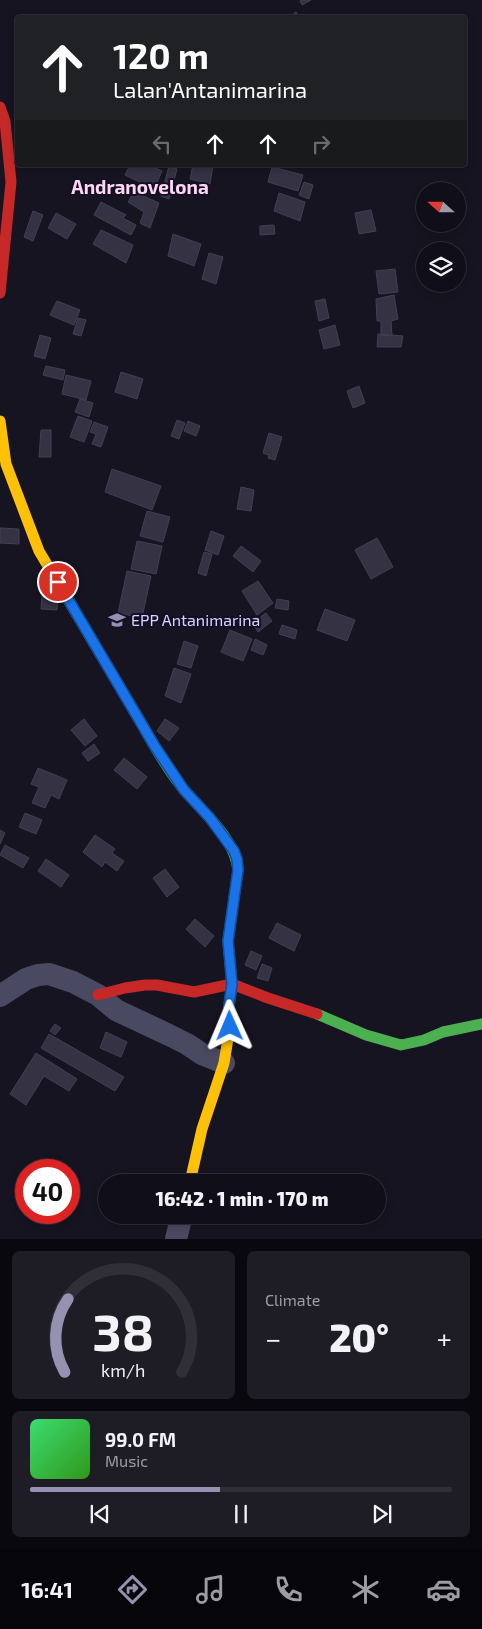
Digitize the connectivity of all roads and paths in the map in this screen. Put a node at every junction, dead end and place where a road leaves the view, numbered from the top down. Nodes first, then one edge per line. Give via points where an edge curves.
1 (0, 107) edge
2 (0, 293) edge
3 (0, 421) edge
4 (232, 984) junction
5 (98, 995) junction
6 (0, 996) edge
7 (482, 1024) edge
8 (224, 1063) junction
9 (192, 1174) edge
10 (180, 1224) edge
11 (176, 1239) edge

1 - 2 street via 5,121 10,182
3 - 4 street via 6,464 40,551 136,717 184,790 234,851 238,870 228,941
4 - 5 street via 192,992 151,985
4 - 7 street via 401,1045
4 - 8 street
5 - 6 street via 49,974 26,979
5 - 8 street via 116,1010
8 - 9 street via 202,1129
10 - 11 street

